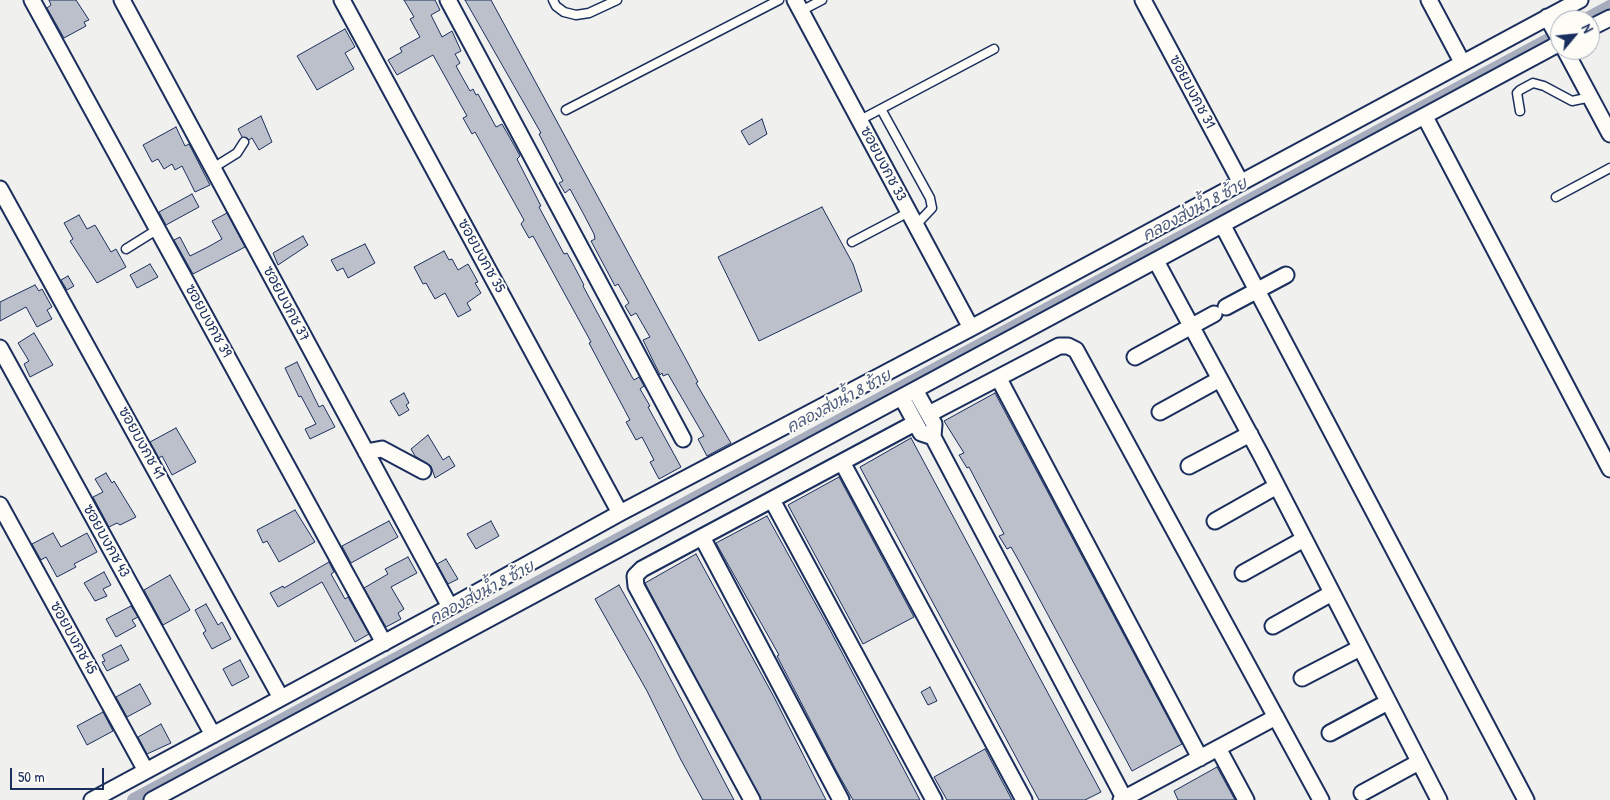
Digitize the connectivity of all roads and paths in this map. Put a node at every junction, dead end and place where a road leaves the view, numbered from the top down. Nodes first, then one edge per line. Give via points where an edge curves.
1 (32, 0) edge
2 (122, 0) edge
3 (342, 0) edge
4 (448, 0) edge
5 (553, 0) edge
6 (617, 0) edge
7 (779, 0) edge
8 (822, 0) edge
9 (1143, 0) edge
10 (1578, 1) edge
11 (1436, 2) edge
12 (798, 5) edge
13 (1565, 10) edge
14 (1550, 21) edge
15 (1550, 47) edge
16 (994, 48) dead end
17 (1571, 60) edge
18 (1462, 62) junction
19 (1591, 97) junction
20 (882, 108) junction
21 (566, 110) dead end
22 (1520, 111) dead end
23 (1425, 117) junction
24 (860, 120) junction
25 (1610, 134) edge
26 (244, 142) dead end
27 (213, 168) junction
28 (1610, 168) edge
29 (1240, 183) junction
30 (0, 188) edge
31 (1556, 197) dead end
32 (913, 218) junction
33 (1223, 226) junction
34 (158, 229) junction
35 (852, 242) dead end
36 (126, 249) dead end
37 (1156, 261) junction
38 (1286, 275) dead end
39 (1257, 290) junction
40 (1191, 326) junction
41 (971, 328) junction
42 (0, 348) edge
43 (1135, 357) dead end
44 (999, 379) junction
45 (1220, 379) junction
46 (915, 390) junction
47 (902, 398) junction
48 (1160, 412) dead end
49 (929, 414) junction
50 (915, 423) junction
51 (1250, 434) junction
52 (933, 436) junction
53 (683, 439) dead end
54 (366, 452) junction
55 (842, 462) junction
56 (1188, 466) dead end
57 (1610, 470) edge
58 (423, 471) dead end
59 (1277, 486) junction
60 (772, 500) junction
61 (0, 505) edge
62 (620, 513) junction
63 (1215, 520) dead end
64 (702, 537) junction
65 (1304, 539) junction
66 (1244, 573) dead end
67 (1332, 593) junction
68 (450, 608) junction
69 (1273, 626) dead end
70 (384, 643) junction
71 (1360, 648) junction
72 (1302, 678) dead end
73 (281, 698) junction
74 (1388, 702) junction
75 (1276, 717) junction
76 (1330, 733) dead end
77 (213, 735) junction
78 (1218, 748) junction
79 (1200, 758) junction
80 (1419, 762) junction
81 (146, 771) junction
82 (1362, 793) dead end
83 (1144, 795) edge
84 (1123, 799) edge
85 (92, 800) edge
86 (152, 800) edge
87 (752, 800) edge
88 (841, 800) edge
89 (934, 800) edge
90 (1024, 800) edge
91 (1246, 800) edge
92 (1321, 800) edge
93 (1439, 800) edge
94 (1526, 800) edge

1 - 34 street, ซอยบงกช 39
2 - 27 street, ซอยบงกช 37
3 - 62 street, ซอยบงกช 35
4 - 53 street
5 - 6 lane via 564,12 576,15
7 - 21 lane
8 - 12 lane
9 - 29 street, ซอยบงกช 31
10 - 13 street
11 - 18 street
12 - 24 street, ซอยบงกช 33
14 - 18 street
15 - 23 street
16 - 20 lane
17 - 19 street
18 - 29 street
19 - 22 lane via 1572,101 1544,86 1532,84 1517,93
19 - 25 street
20 - 24 lane
20 - 32 lane via 930,198 932,208
23 - 33 street
23 - 57 street
24 - 32 street, ซอยบงกช 33
26 - 27 lane via 237,153
27 - 54 street, ซอยบงกช 37
28 - 31 lane
29 - 41 street
30 - 73 street, ซอยบงกช 41
32 - 35 lane
32 - 41 street, ซอยบงกช 33
33 - 37 street
33 - 39 street
34 - 36 lane
34 - 70 street, ซอยบงกช 39
37 - 40 street
37 - 46 street
38 - 39 street
39 - 40 street
39 - 94 street
40 - 43 street
40 - 45 street
41 - 62 street
42 - 77 street, ซอยบงกช 43
44 - 49 street
44 - 75 street via 1059,346 1076,350
44 - 79 street
45 - 48 street
45 - 51 street
46 - 47 street
46 - 49 street
47 - 50 street
47 - 86 street
49 - 52 street via 934,424
50 - 52 street via 921,433
50 - 55 street
51 - 56 street
51 - 59 street
52 - 84 street
54 - 58 street via 382,449
54 - 68 street, ซอยบงกช 37
55 - 60 street
55 - 90 street
59 - 63 street
59 - 65 street
60 - 64 street
60 - 89 street
61 - 81 street, ซอยบงกช 45
62 - 68 street
64 - 87 street via 642,570 634,580
64 - 88 street
65 - 66 street
65 - 67 street
67 - 69 street
67 - 71 street
68 - 70 street
70 - 73 street
71 - 72 street
71 - 74 street
73 - 77 street
74 - 76 street
74 - 80 street
75 - 78 street
75 - 92 street
77 - 81 street
78 - 79 street
78 - 91 street
79 - 83 street
80 - 82 street
80 - 93 street
81 - 85 street
83 - 84 street

